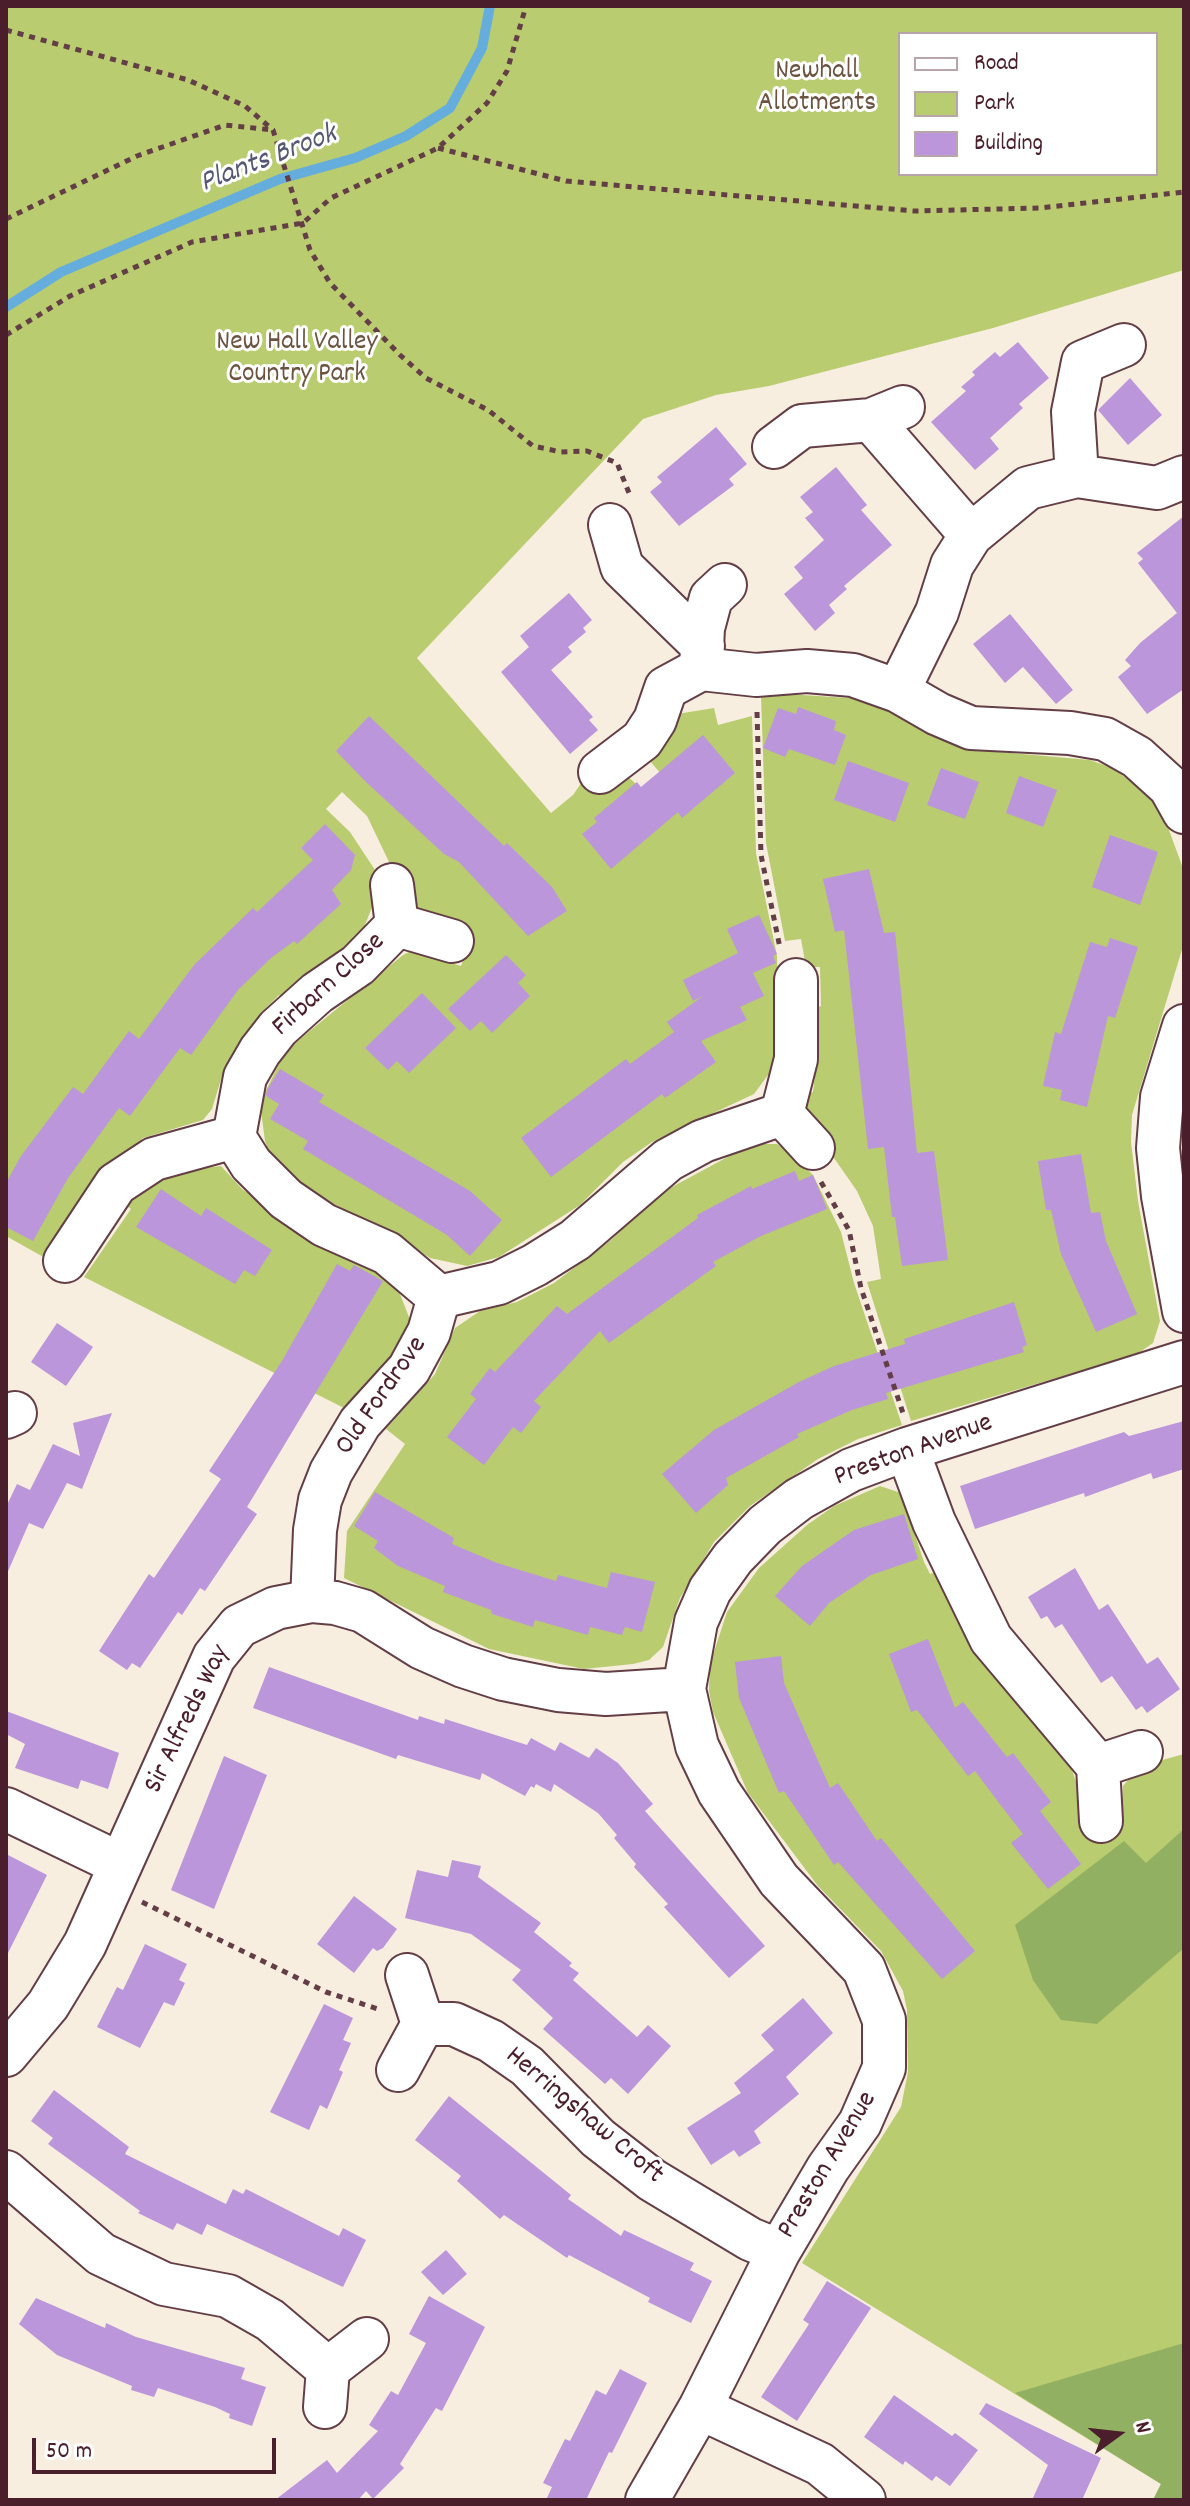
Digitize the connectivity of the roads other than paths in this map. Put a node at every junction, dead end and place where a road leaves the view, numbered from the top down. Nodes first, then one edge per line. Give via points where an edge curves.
1 (1124, 345) dead end
2 (774, 447) dead end
3 (1077, 476) junction
4 (1184, 477) edge
5 (621, 514) road end
6 (971, 535) junction
7 (725, 585) dead end
8 (693, 658) junction
9 (898, 691) junction
10 (600, 772) dead end
11 (1184, 812) edge
12 (452, 941) dead end
13 (796, 980) road end
14 (1184, 1026) edge
15 (1173, 1098) edge
16 (782, 1114) junction
17 (234, 1137) junction
18 (813, 1148) road end
19 (65, 1261) dead end
20 (439, 1297) junction
21 (1184, 1311) edge
22 (1184, 1362) edge
23 (907, 1449) junction
24 (312, 1601) junction
25 (684, 1689) junction
26 (1141, 1752) dead end
27 (1098, 1766) junction
28 (6, 1809) edge
29 (1101, 1821) dead end
30 (115, 1875) junction
31 (407, 1975) dead end
32 (423, 2024) junction
33 (6, 2055) edge
34 (398, 2070) dead end
35 (6, 2172) edge
36 (779, 2251) junction
37 (367, 2339) dead end
38 (700, 2408) junction
39 (647, 2500) edge
40 (864, 2500) edge

1 - 3 street via 1083,362 1073,412
2 - 6 street via 802,426 887,413 933,492
3 - 4 street via 1157,488
3 - 6 street via 1028,488
5 - 8 street via 622,567
6 - 9 street via 952,565 937,612
7 - 8 street via 711,598
8 - 9 street via 756,675 853,675
8 - 10 street via 642,740
9 - 11 street via 971,728 1105,739 1170,787
12 - 17 street, Firbarn Close via 395,905 358,965 317,993 260,1051 245,1077
13 - 16 street via 796,1059
14 - 15 street
15 - 21 street via 1158,1148
16 - 18 street
16 - 20 street via 703,1141 668,1160 575,1240 535,1265 499,1283
17 - 19 street via 154,1159 116,1184
17 - 20 street via 251,1164 286,1199 324,1225 387,1253
20 - 24 street, Old Fordrove via 429,1332 409,1369 360,1423 331,1472 315,1530
22 - 23 street, Preston Avenue
23 - 25 street, Preston Avenue via 851,1470 799,1499 733,1558 696,1622
23 - 27 street via 934,1522 991,1639
24 - 25 street, Sir Alfreds Way via 363,1611 422,1648 503,1679 606,1694
24 - 30 street, Sir Alfreds Way via 276,1608 239,1626 214,1657
25 - 36 street, Preston Avenue via 697,1746 719,1792 779,1880 864,1969 884,2020 884,2068 876,2091
26 - 27 street
27 - 29 street
28 - 30 street
30 - 33 street, Sir Alfreds Way via 68,1975
31 - 32 street
32 - 34 street
32 - 36 street, Herringshaw Croft via 454,2024 491,2041 527,2066 598,2138 652,2180
35 - 37 street via 101,2254 164,2284 228,2296 270,2320 326,2388
36 - 38 street, Preston Avenue
38 - 39 street, Preston Avenue
38 - 40 street via 820,2464

